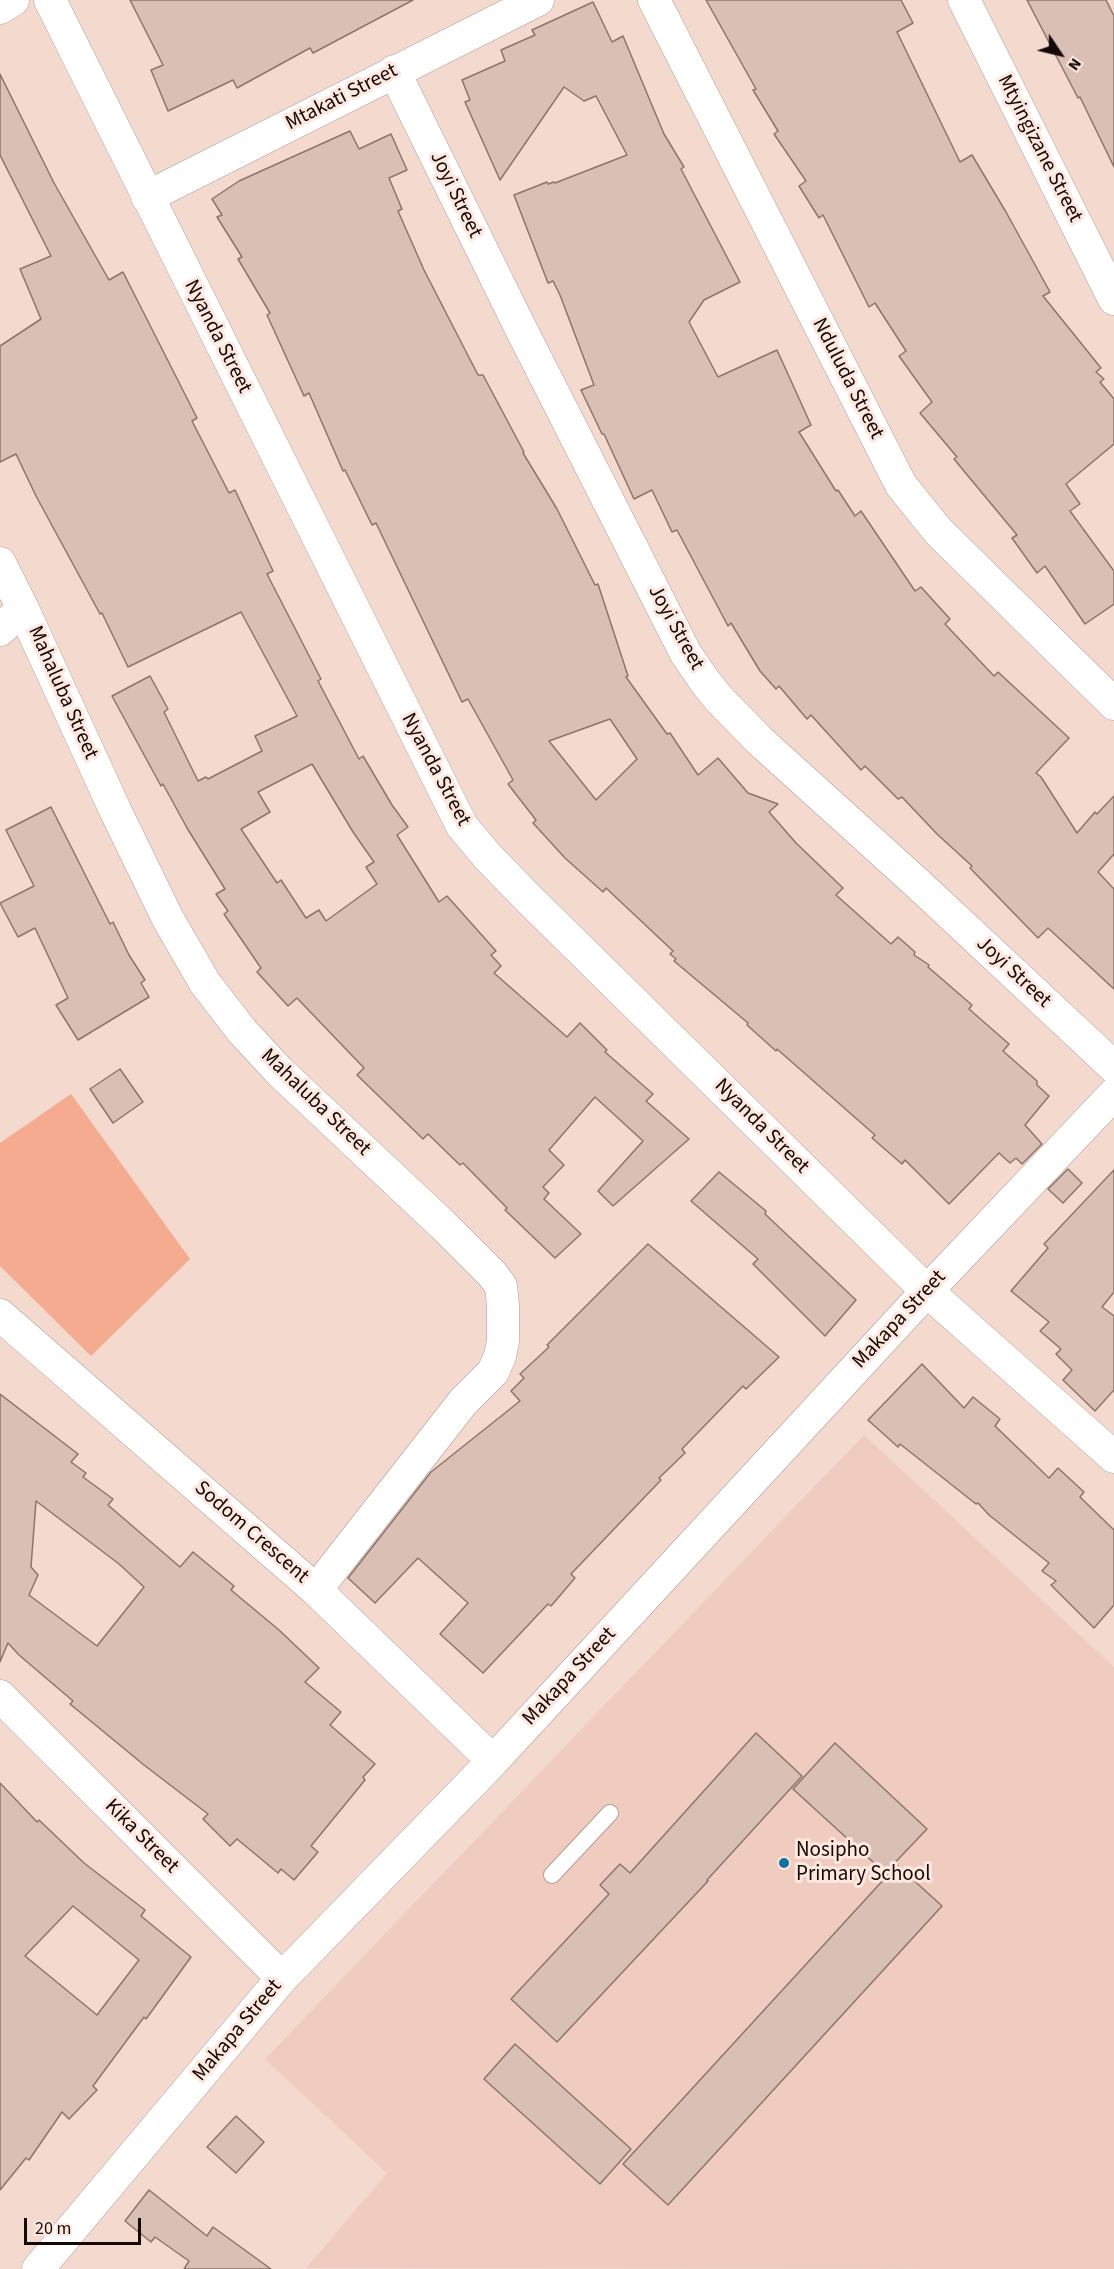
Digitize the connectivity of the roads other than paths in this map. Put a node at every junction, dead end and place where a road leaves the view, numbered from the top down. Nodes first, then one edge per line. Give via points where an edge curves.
1 (13, 0) edge
2 (50, 0) edge
3 (538, 0) edge
4 (654, 0) edge
5 (964, 0) edge
6 (0, 8) edge
7 (394, 71) junction
8 (147, 197) junction
9 (1114, 299) edge
10 (0, 563) edge
11 (23, 609) junction
12 (0, 630) edge
13 (1114, 704) edge
14 (1114, 1067) edge
15 (1114, 1094) edge
16 (927, 1291) junction
17 (0, 1315) edge
18 (1114, 1457) edge
19 (316, 1590) junction
20 (0, 1696) edge
21 (493, 1761) junction
22 (610, 1814) dead end
23 (552, 1875) dead end
24 (282, 1978) junction
25 (38, 2269) edge

1 - 6 street
2 - 8 street, Nyanda Street
3 - 7 street, Mtakati Street
4 - 13 street, Nduluda Street via 901,485 938,531
5 - 9 street, Mtyingizane Street
7 - 8 street, Mtakati Street
7 - 14 street, Joyi Street via 686,654 706,682 760,741
8 - 16 street, Nyanda Street via 462,826 539,909
10 - 11 street, Mahaluba Street
11 - 12 street
11 - 19 street, Mahaluba Street via 126,834 205,983 279,1071 456,1237 501,1286 503,1341 493,1372 463,1402
15 - 16 street, Makapa Street
16 - 18 street, Nyanda Street
16 - 21 street, Makapa Street
17 - 19 street, Sodom Crescent
19 - 21 street, Sodom Crescent
20 - 24 street, Kika Street
21 - 24 street, Makapa Street
22 - 23 lane
24 - 25 street, Makapa Street

